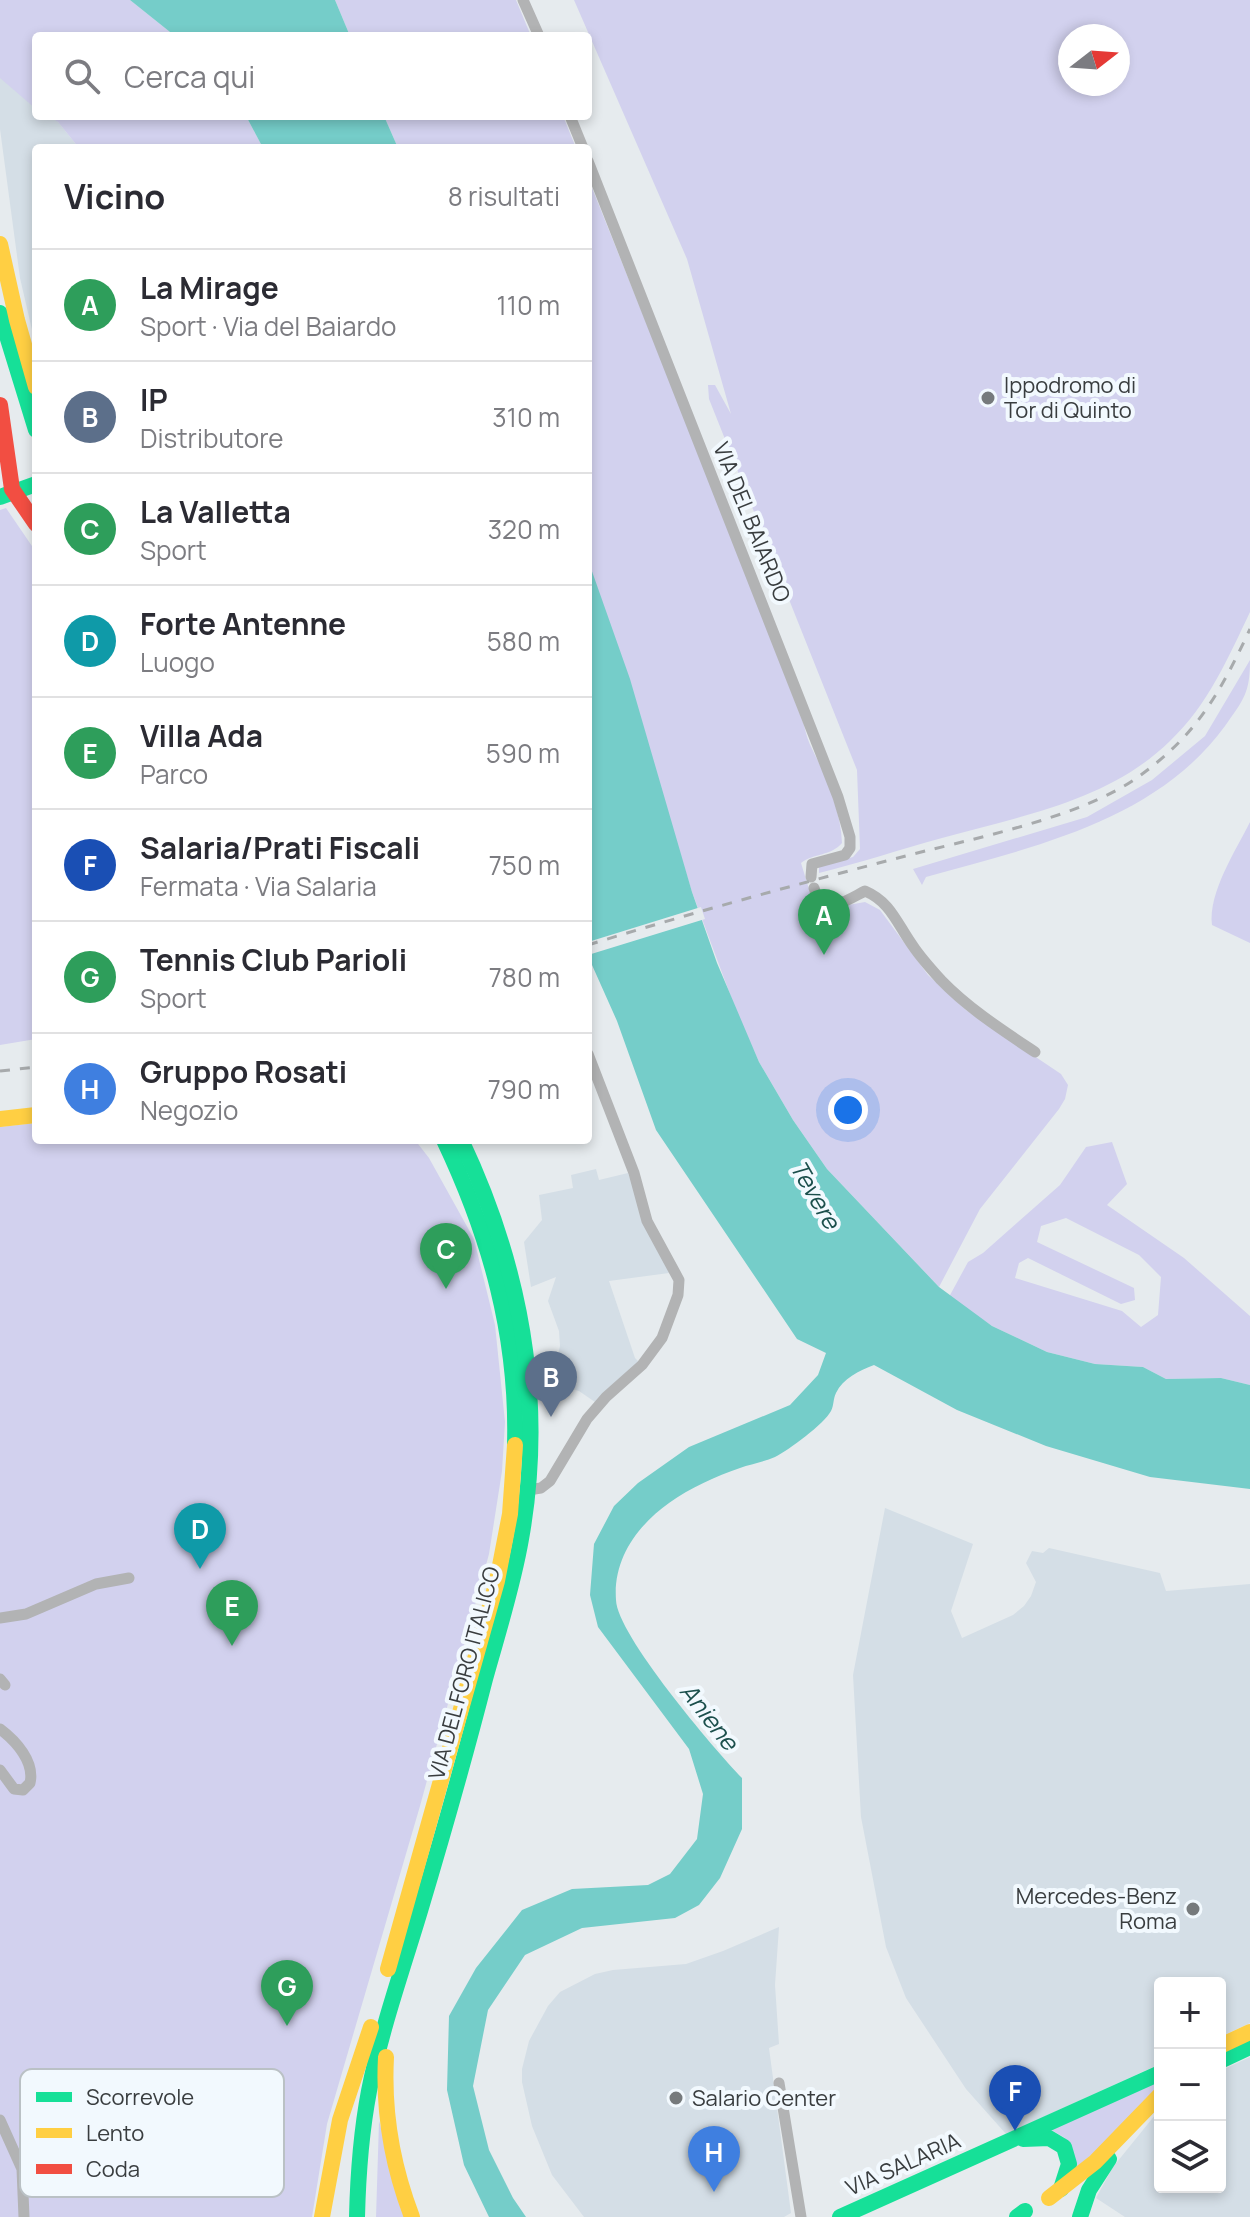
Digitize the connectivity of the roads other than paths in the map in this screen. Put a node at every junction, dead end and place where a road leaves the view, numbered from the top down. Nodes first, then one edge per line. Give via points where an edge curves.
1 (523, 0) edge
2 (537, 32) edge
3 (572, 120) edge
4 (581, 144) edge
5 (592, 171) edge
6 (0, 244) edge
7 (0, 313) edge
8 (32, 373) edge
9 (0, 405) edge
10 (32, 417) edge
11 (32, 486) edge
12 (7, 495) edge
13 (32, 520) edge
14 (1035, 1052) dead end
15 (592, 1064) edge
16 (32, 1115) edge
17 (0, 1119) edge
18 (446, 1144) edge
19 (463, 1144) edge
20 (528, 1490) junction
21 (129, 1578) dead end
22 (0, 1618) edge
23 (0, 1729) edge
24 (0, 1770) edge
25 (389, 2013) junction
26 (371, 2027) junction
27 (1250, 2032) edge
28 (1226, 2043) edge
29 (1250, 2047) edge
30 (1226, 2058) edge
31 (1154, 2076) edge
32 (779, 2083) dead end
33 (370, 2088) junction
34 (344, 2101) junction
35 (1154, 2102) edge
36 (0, 2120) edge
37 (1119, 2140) junction
38 (1006, 2142) junction
39 (20, 2165) edge
40 (23, 2197) edge
41 (24, 2217) edge
42 (322, 2217) edge
43 (335, 2217) edge
44 (346, 2217) edge
45 (357, 2217) edge
46 (367, 2217) edge
47 (412, 2217) edge
48 (801, 2217) edge
49 (840, 2217) edge
50 (1080, 2217) edge

1 - 2 street
3 - 4 street
5 - 14 street, VIA DEL BAIARDO via 838,797 850,848 845,855 812,864 819,902 836,905 865,891 877,896 942,981
6 - 8 main road
7 - 10 main road
9 - 12 main road
11 - 12 main road
12 - 13 main road
15 - 20 street via 630,1160 647,1221 679,1280 678,1295 662,1338 642,1365 590,1415 550,1481
16 - 17 main road
18 - 26 main road, VIA DEL FORO ITALICO via 484,1230 504,1301 514,1374 515,1464 508,1528 492,1597
19 - 20 main road, VIA DEL FORO ITALICO via 502,1236 522,1314 531,1413
20 - 25 main road, VIA DEL FORO ITALICO via 516,1563 470,1740
21 - 22 street via 96,1584 26,1614
23 - 24 street via 21,1751 31,1771 30,1783 23,1790 14,1789
25 - 33 main road, VIA DEL FORO ITALICO
25 - 47 main road via 387,2133
26 - 34 main road
26 - 44 main road, VIA DEL FORO ITALICO via 355,2110
27 - 28 main road
29 - 30 main road
31 - 38 main road, VIA SALARIA
32 - 48 street
33 - 45 main road, VIA DEL FORO ITALICO
33 - 46 main road
34 - 42 main road
34 - 43 main road
35 - 37 main road
36 - 39 street
37 - 38 main road via 1054,2194 1070,2166 1059,2141 1042,2136
37 - 50 main road via 1089,2190
38 - 49 main road, VIA SALARIA
40 - 41 street

